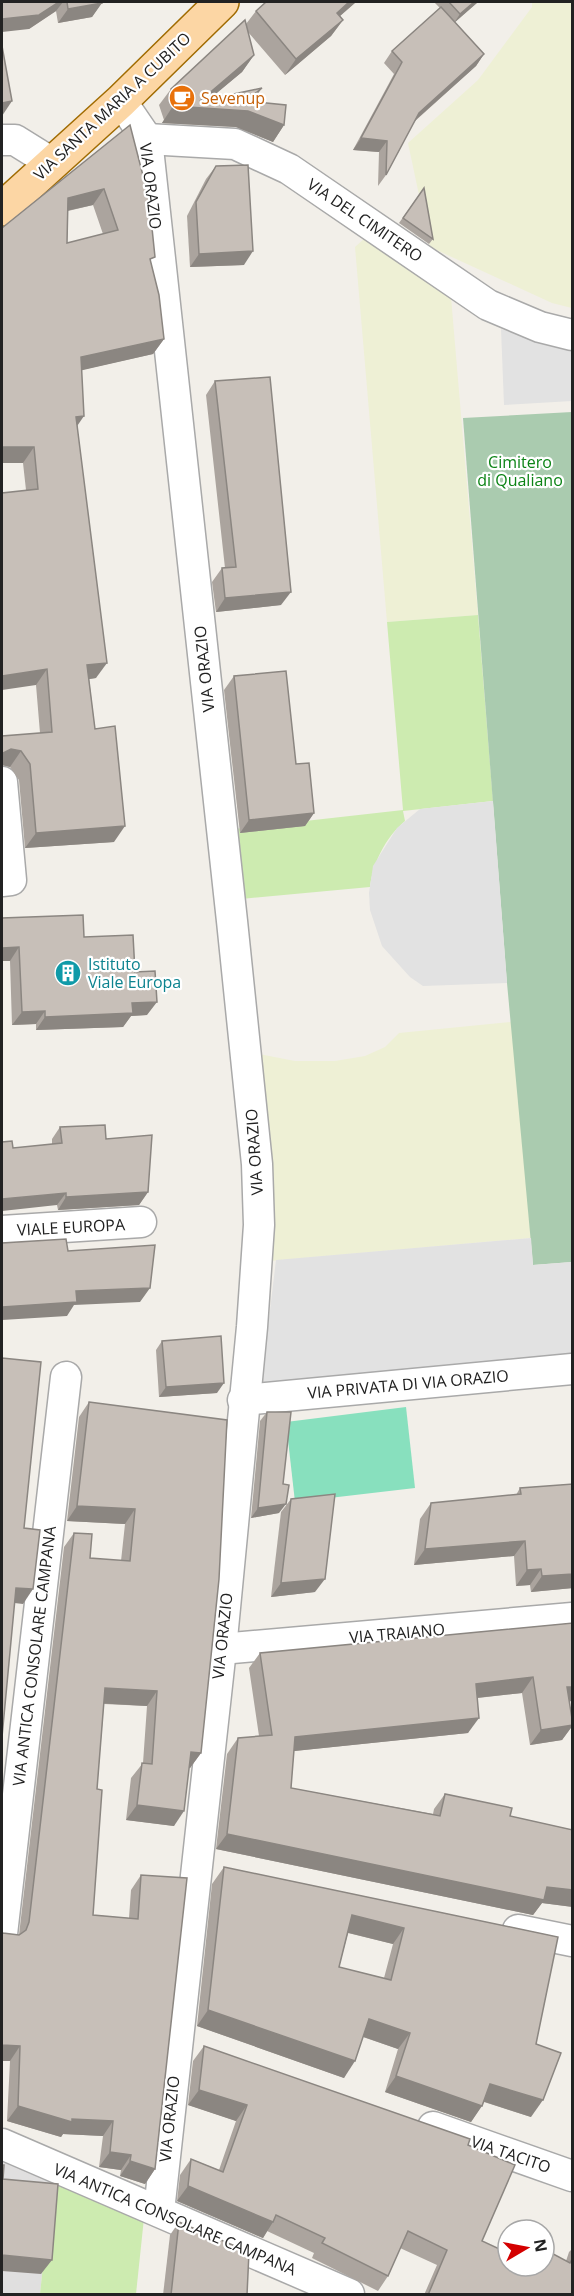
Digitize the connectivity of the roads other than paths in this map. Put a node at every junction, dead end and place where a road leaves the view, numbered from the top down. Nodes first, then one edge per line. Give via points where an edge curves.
1 (222, 2) edge
2 (121, 101) junction
3 (147, 139) junction
4 (2, 140) edge
5 (52, 163) junction
6 (2, 208) edge
7 (573, 335) edge
8 (2, 782) edge
9 (2, 880) edge
10 (141, 1222) dead end
11 (2, 1231) edge
12 (573, 1369) edge
13 (66, 1377) dead end
14 (243, 1400) junction
15 (573, 1617) edge
16 (221, 1649) junction
17 (490, 1924) edge
18 (2, 1934) edge
19 (573, 1941) edge
20 (404, 2117) edge
21 (2, 2144) edge
22 (573, 2176) edge
23 (159, 2211) junction
24 (349, 2295) edge

1 - 2 main road, VIA SANTA MARIA A CUBITO
2 - 3 street, VIA ORAZIO
2 - 5 main road, VIA SANTA MARIA A CUBITO
3 - 7 street, VIA DEL CIMITERO via 235,144 289,169 488,305 540,327
3 - 14 street, VIA ORAZIO via 257,1164 258,1236
4 - 5 street via 15,140
5 - 6 main road, VIA SANTA MARIA A CUBITO
8 - 9 street via 11,880
10 - 11 street, VIALE EUROPA
12 - 14 street, VIA PRIVATA DI VIA ORAZIO
13 - 18 street, VIA ANTICA CONSOLARE CAMPANA
14 - 16 street, VIA ORAZIO
15 - 16 street, VIA TRAIANO
16 - 23 street, VIA ORAZIO via 209,1865 189,2042
17 - 19 street
20 - 22 street, VIA TACITO
21 - 23 street, VIA ANTICA CONSOLARE CAMPANA
23 - 24 street, VIA ANTICA CONSOLARE CAMPANA

